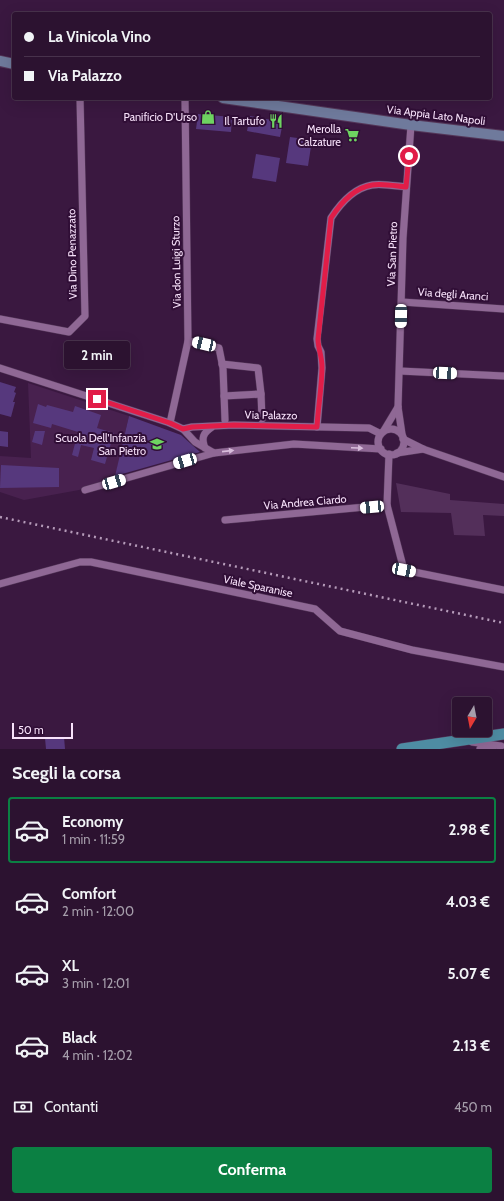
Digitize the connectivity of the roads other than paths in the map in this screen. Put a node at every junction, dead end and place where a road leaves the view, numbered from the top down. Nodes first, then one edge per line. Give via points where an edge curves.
1 (0, 62) edge
2 (12, 64) edge
3 (80, 100) edge
4 (185, 100) edge
5 (237, 100) edge
6 (411, 125) junction
7 (504, 136) edge
8 (406, 187) junction
9 (402, 302) junction
10 (504, 309) edge
11 (0, 319) edge
12 (188, 341) junction
13 (222, 364) junction
14 (0, 368) edge
15 (400, 371) junction
16 (504, 376) edge
17 (261, 394) junction
18 (224, 396) junction
19 (398, 408) junction
20 (225, 420) dead end
21 (262, 420) dead end
22 (170, 423) junction
23 (212, 427) junction
24 (317, 427) junction
25 (183, 429) junction
26 (382, 433) junction
27 (402, 436) junction
28 (205, 448) junction
29 (381, 449) junction
30 (423, 449) junction
31 (214, 453) junction
32 (393, 454) junction
33 (504, 477) edge
34 (85, 490) dead end
35 (387, 506) junction
36 (225, 520) dead end
37 (0, 584) edge
38 (504, 590) edge
39 (504, 667) edge
40 (504, 734) edge
41 (464, 740) junction
42 (503, 746) edge
43 (402, 749) edge
44 (480, 749) edge

1 - 2 street
3 - 11 street, Via Dino Penazzato via 85,316 69,332
4 - 12 street, Via don Luigi Sturzo
5 - 6 street, Via Appia Lato Napoli
6 - 7 street, Via Appia Lato Napoli
6 - 8 street, Via San Pietro
8 - 9 street, Via San Pietro
8 - 24 street via 372,185 360,189 338,208 331,218 318,339 322,368
9 - 10 street, Via degli Aranci
9 - 15 street, Via San Pietro
12 - 13 street via 219,348
12 - 22 street, Via don Luigi Sturzo
13 - 17 street via 258,368
13 - 18 street
14 - 22 street
15 - 16 street
15 - 19 street, Via San Pietro
17 - 18 street
17 - 21 street
18 - 20 street
19 - 26 street, Via San Pietro
19 - 27 street, Via San Pietro
22 - 25 street
23 - 24 street, Via Palazzo
23 - 25 street, Via Palazzo
23 - 28 street via 203,437
24 - 26 street, Via Palazzo via 369,428
25 - 28 street
26 - 27 street via 393,429
26 - 29 street via 378,443
27 - 30 street
27 - 32 street via 403,446
28 - 31 street
31 -> 29 street via 294,444
29 - 32 street
30 - 32 street
30 - 33 street
31 - 34 street
32 - 35 street
35 - 36 street, Via Andrea Ciardo
35 - 38 street via 404,570
37 - 39 street, Viale Sparanise via 80,562 91,562 315,609 340,632 412,650
40 - 41 main road
41 - 42 street
41 - 43 main road
42 - 44 street

